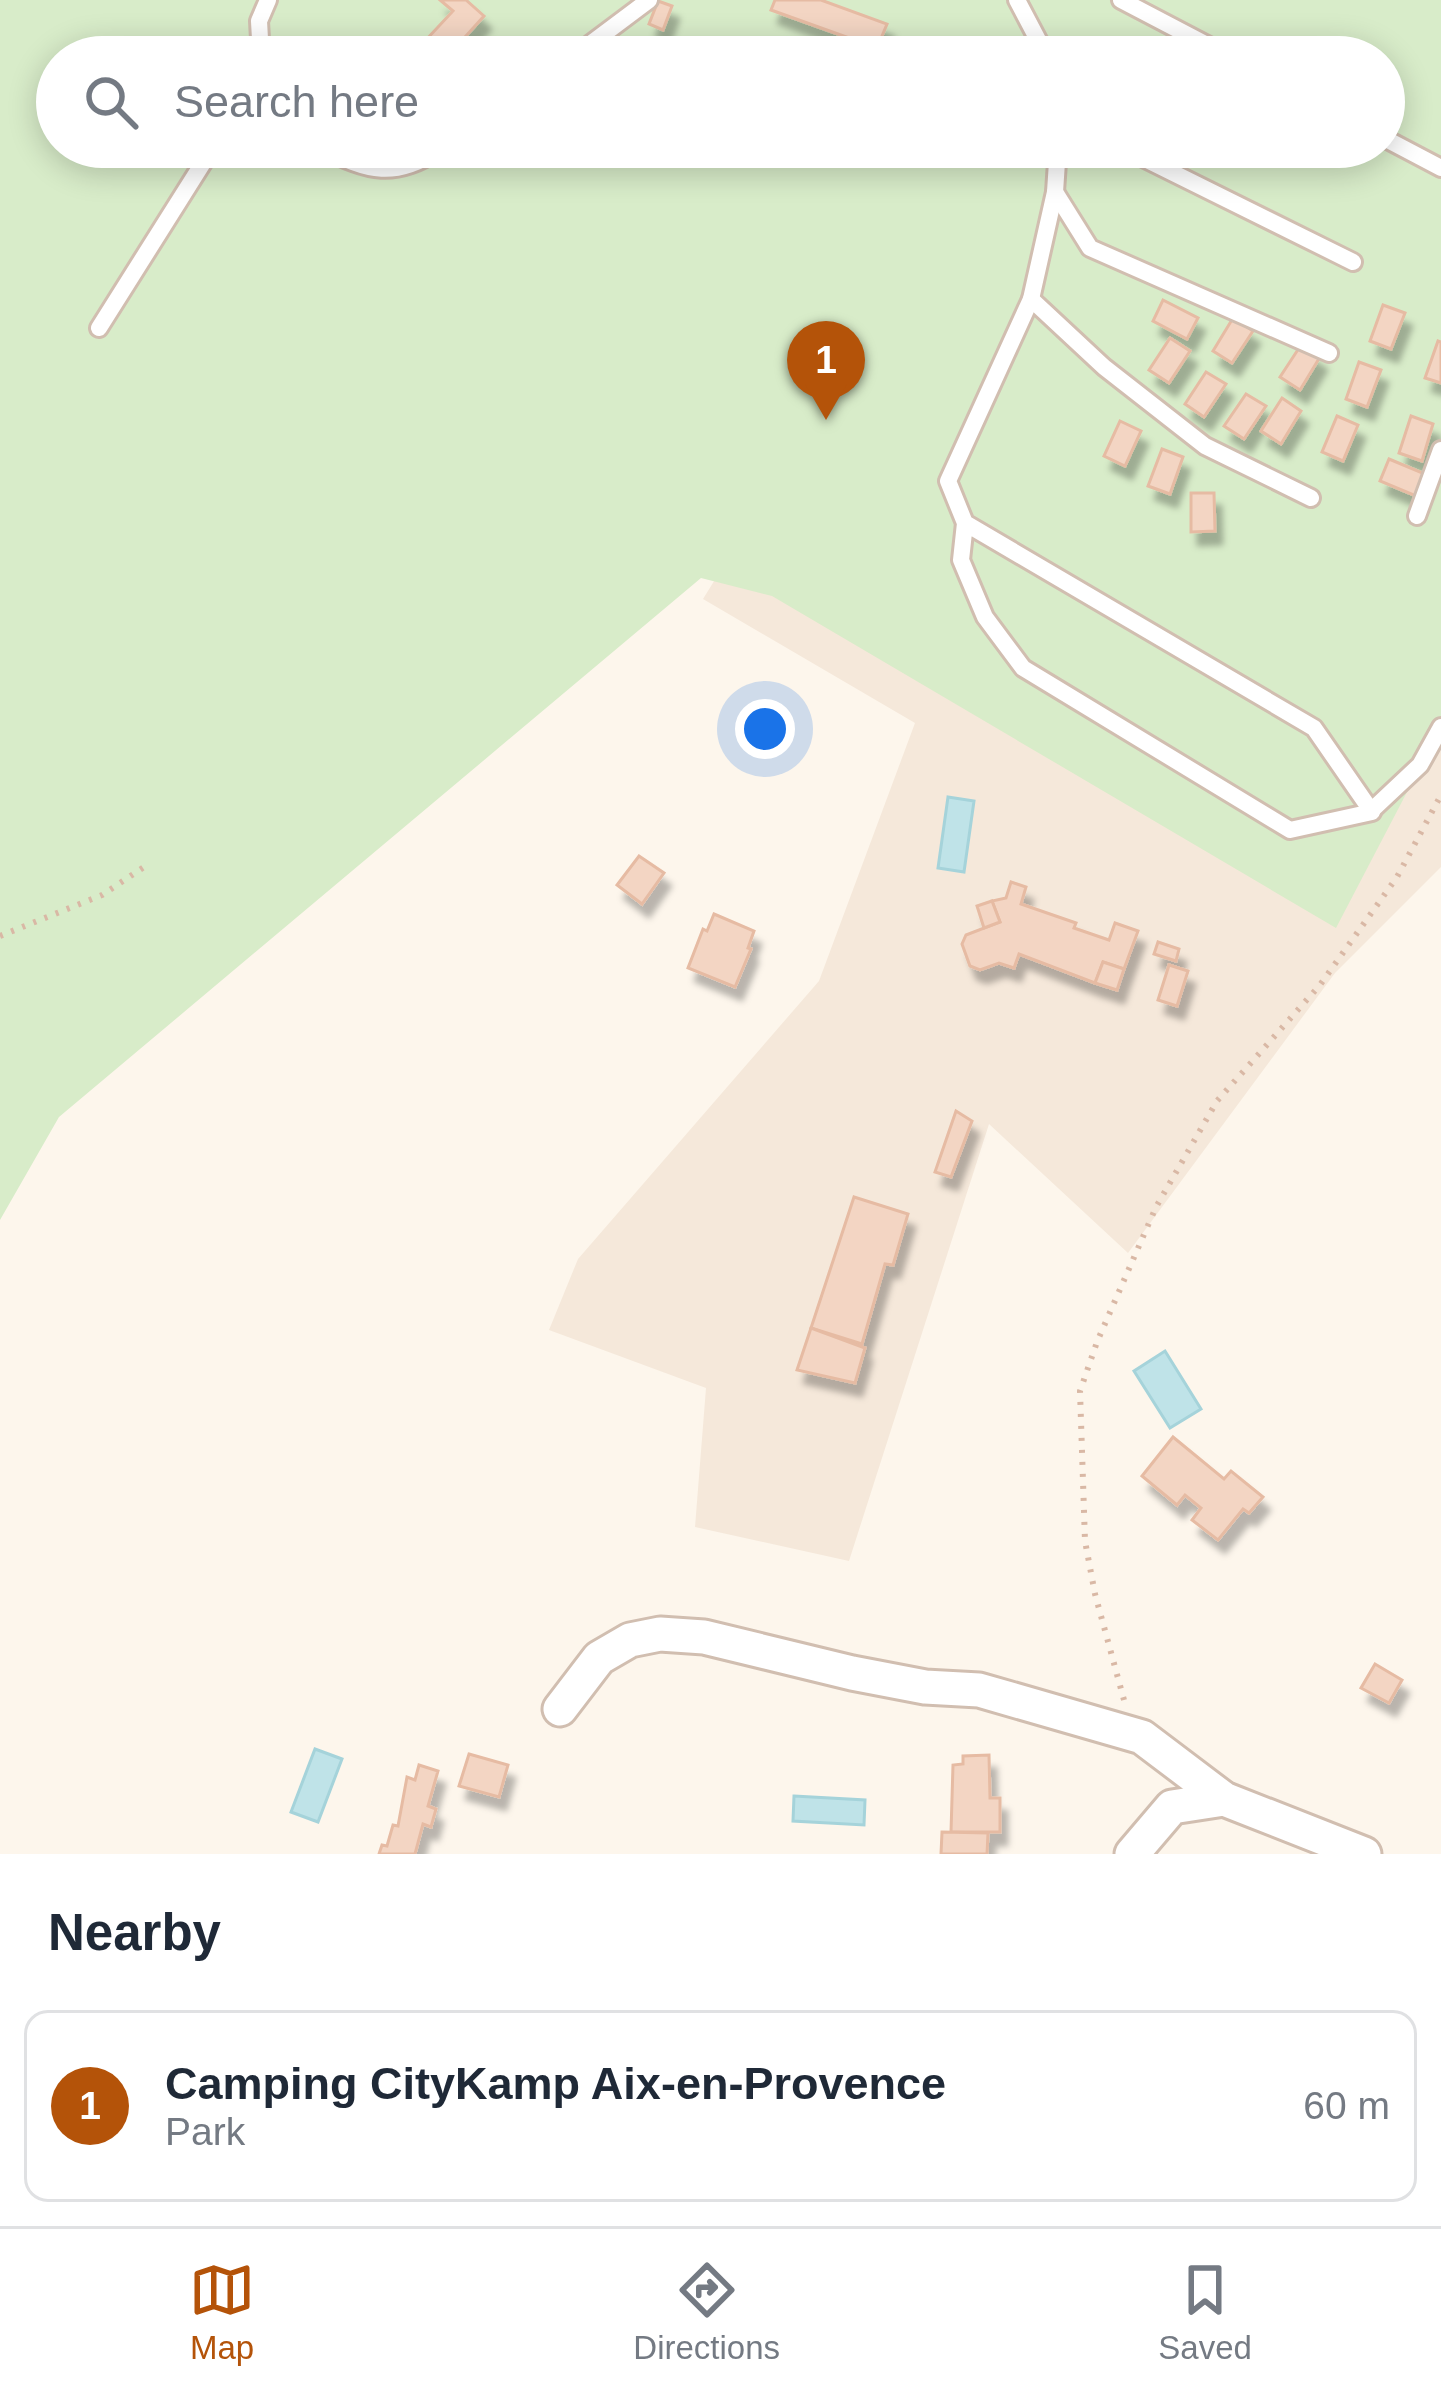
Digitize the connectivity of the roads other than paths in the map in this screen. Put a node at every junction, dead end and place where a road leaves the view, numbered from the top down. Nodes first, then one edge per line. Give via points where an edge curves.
1 (268, 0) edge
2 (649, 0) edge
3 (1016, 0) edge
4 (1121, 0) edge
5 (260, 36) edge
6 (601, 36) edge
7 (1036, 36) edge
8 (1190, 36) edge
9 (1405, 149) edge
10 (200, 168) edge
11 (364, 168) edge
12 (396, 168) edge
13 (1057, 168) edge
14 (1163, 168) edge
15 (1441, 168) edge
16 (1055, 192) junction
17 (1353, 262) dead end
18 (1030, 299) junction
19 (100, 328) dead end
20 (1329, 353) dead end
21 (1441, 449) edge
22 (1311, 498) dead end
23 (1417, 516) dead end
24 (964, 523) junction
25 (1441, 727) edge
26 (1371, 811) junction
27 (560, 1709) dead end
28 (1224, 1799) junction
29 (1132, 1854) edge
30 (1364, 1854) edge

1 - 5 lane
2 - 6 lane
3 - 7 lane
4 - 8 lane
9 - 15 lane
10 - 19 lane
11 - 12 lane
13 - 16 lane
14 - 17 lane
16 - 18 lane
16 - 20 lane via 1090,248
18 - 22 lane via 1205,446
18 - 24 lane via 948,481
21 - 23 lane
24 - 26 lane via 1314,728
24 - 26 lane via 961,560 985,617 1023,668 1291,830
25 - 26 lane via 1420,765
27 - 28 street via 599,1658 630,1640 704,1636 925,1687 979,1690 1142,1736
28 - 29 street via 1172,1807
28 - 30 street

